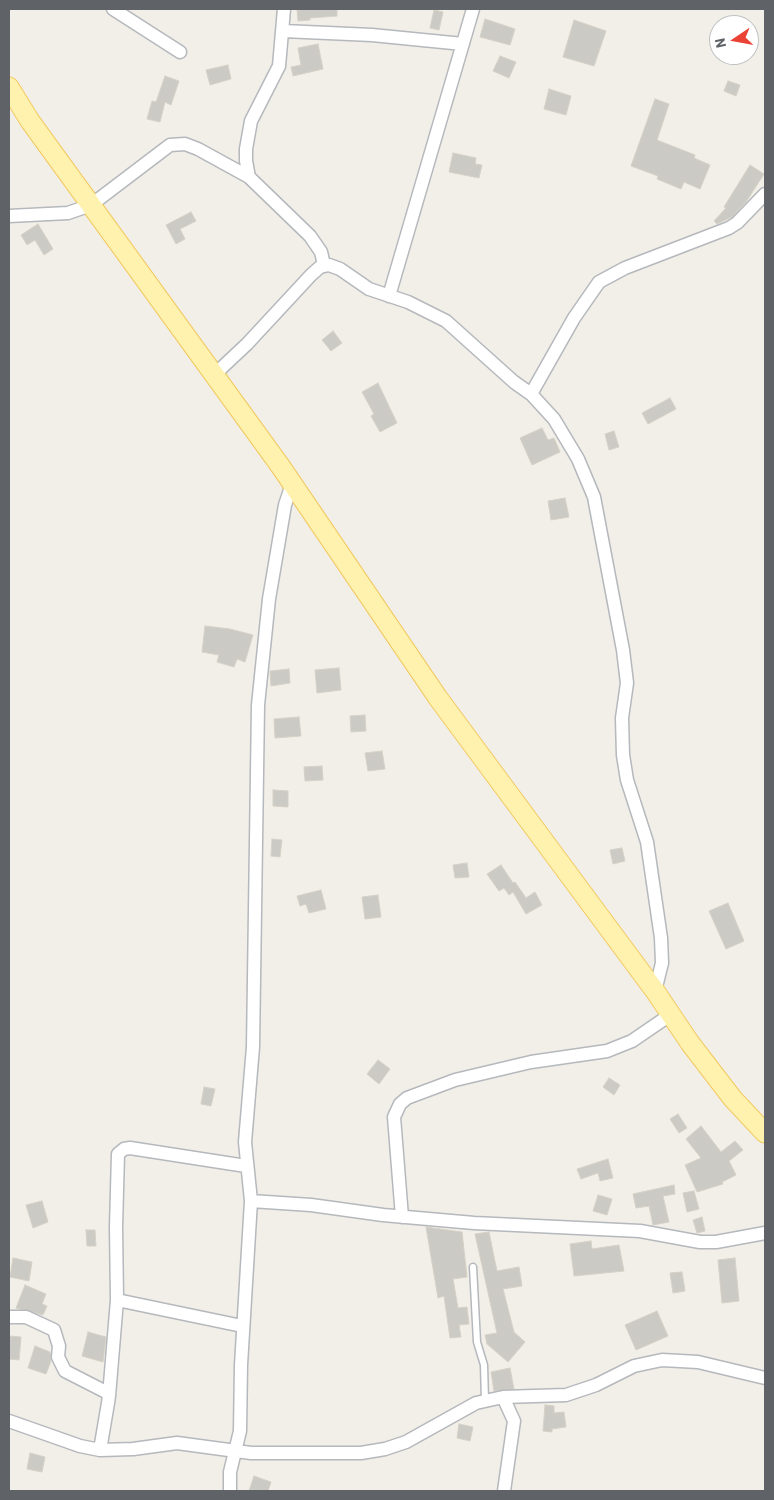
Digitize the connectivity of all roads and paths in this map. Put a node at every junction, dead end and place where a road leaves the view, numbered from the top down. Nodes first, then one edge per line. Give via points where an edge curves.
1 (112, 9) edge
2 (284, 9) edge
3 (473, 9) edge
4 (283, 31) junction
5 (463, 44) junction
6 (180, 52) dead end
7 (9, 87) edge
8 (249, 177) junction
9 (765, 194) edge
10 (91, 206) junction
11 (9, 216) edge
12 (324, 265) junction
13 (389, 296) junction
14 (214, 374) junction
15 (531, 394) junction
16 (292, 484) junction
17 (655, 991) junction
18 (670, 1015) junction
19 (765, 1133) edge
20 (246, 1166) junction
21 (250, 1201) junction
22 (402, 1216) junction
23 (765, 1233) edge
24 (473, 1267) dead end
25 (117, 1300) junction
26 (9, 1317) edge
27 (242, 1326) junction
28 (765, 1378) edge
29 (109, 1396) junction
30 (503, 1397) junction
31 (485, 1401) junction
32 (9, 1421) edge
33 (100, 1450) junction
34 (234, 1451) junction
35 (230, 1491) edge
36 (504, 1491) edge

1 - 6 street
2 - 4 street
3 - 5 street
4 - 5 street
4 - 8 street via 279,66 248,133
5 - 13 street
7 - 10 main road
8 - 10 street via 198,149 185,144 170,145
8 - 12 street via 310,236 321,252
9 - 15 street via 738,223 729,228 625,268 599,282 574,318
10 - 11 street via 68,213
10 - 14 main road
12 - 13 street via 340,269 369,289
12 - 14 street
13 - 15 street via 446,321
14 - 16 main road
15 - 17 street via 554,419 584,472 594,497 626,670 623,754 627,780 647,842 661,938 662,963
16 - 17 main road via 438,698
16 - 20 street via 283,514 268,599 260,682 253,1047 245,1123
17 - 18 main road
18 - 19 main road via 733,1099
18 - 22 street via 632,1041 607,1051 531,1062 455,1080 407,1098 400,1104 394,1118
20 - 21 street
20 - 25 street via 130,1148 120,1151 116,1166
21 - 22 street
21 - 27 street
22 - 23 street via 640,1231 700,1242
24 - 31 lane via 477,1342 484,1365
25 - 27 street
25 - 29 street
26 - 29 street via 26,1317 54,1330 60,1366 64,1371 100,1387
27 - 34 street via 240,1431
28 - 30 street via 698,1362 662,1360 634,1366 596,1385 566,1394
29 - 33 street
30 - 31 street
30 - 36 street via 514,1421
31 - 34 street via 452,1415 406,1442 385,1449 340,1454
32 - 33 street
33 - 34 street via 177,1443
34 - 35 street

